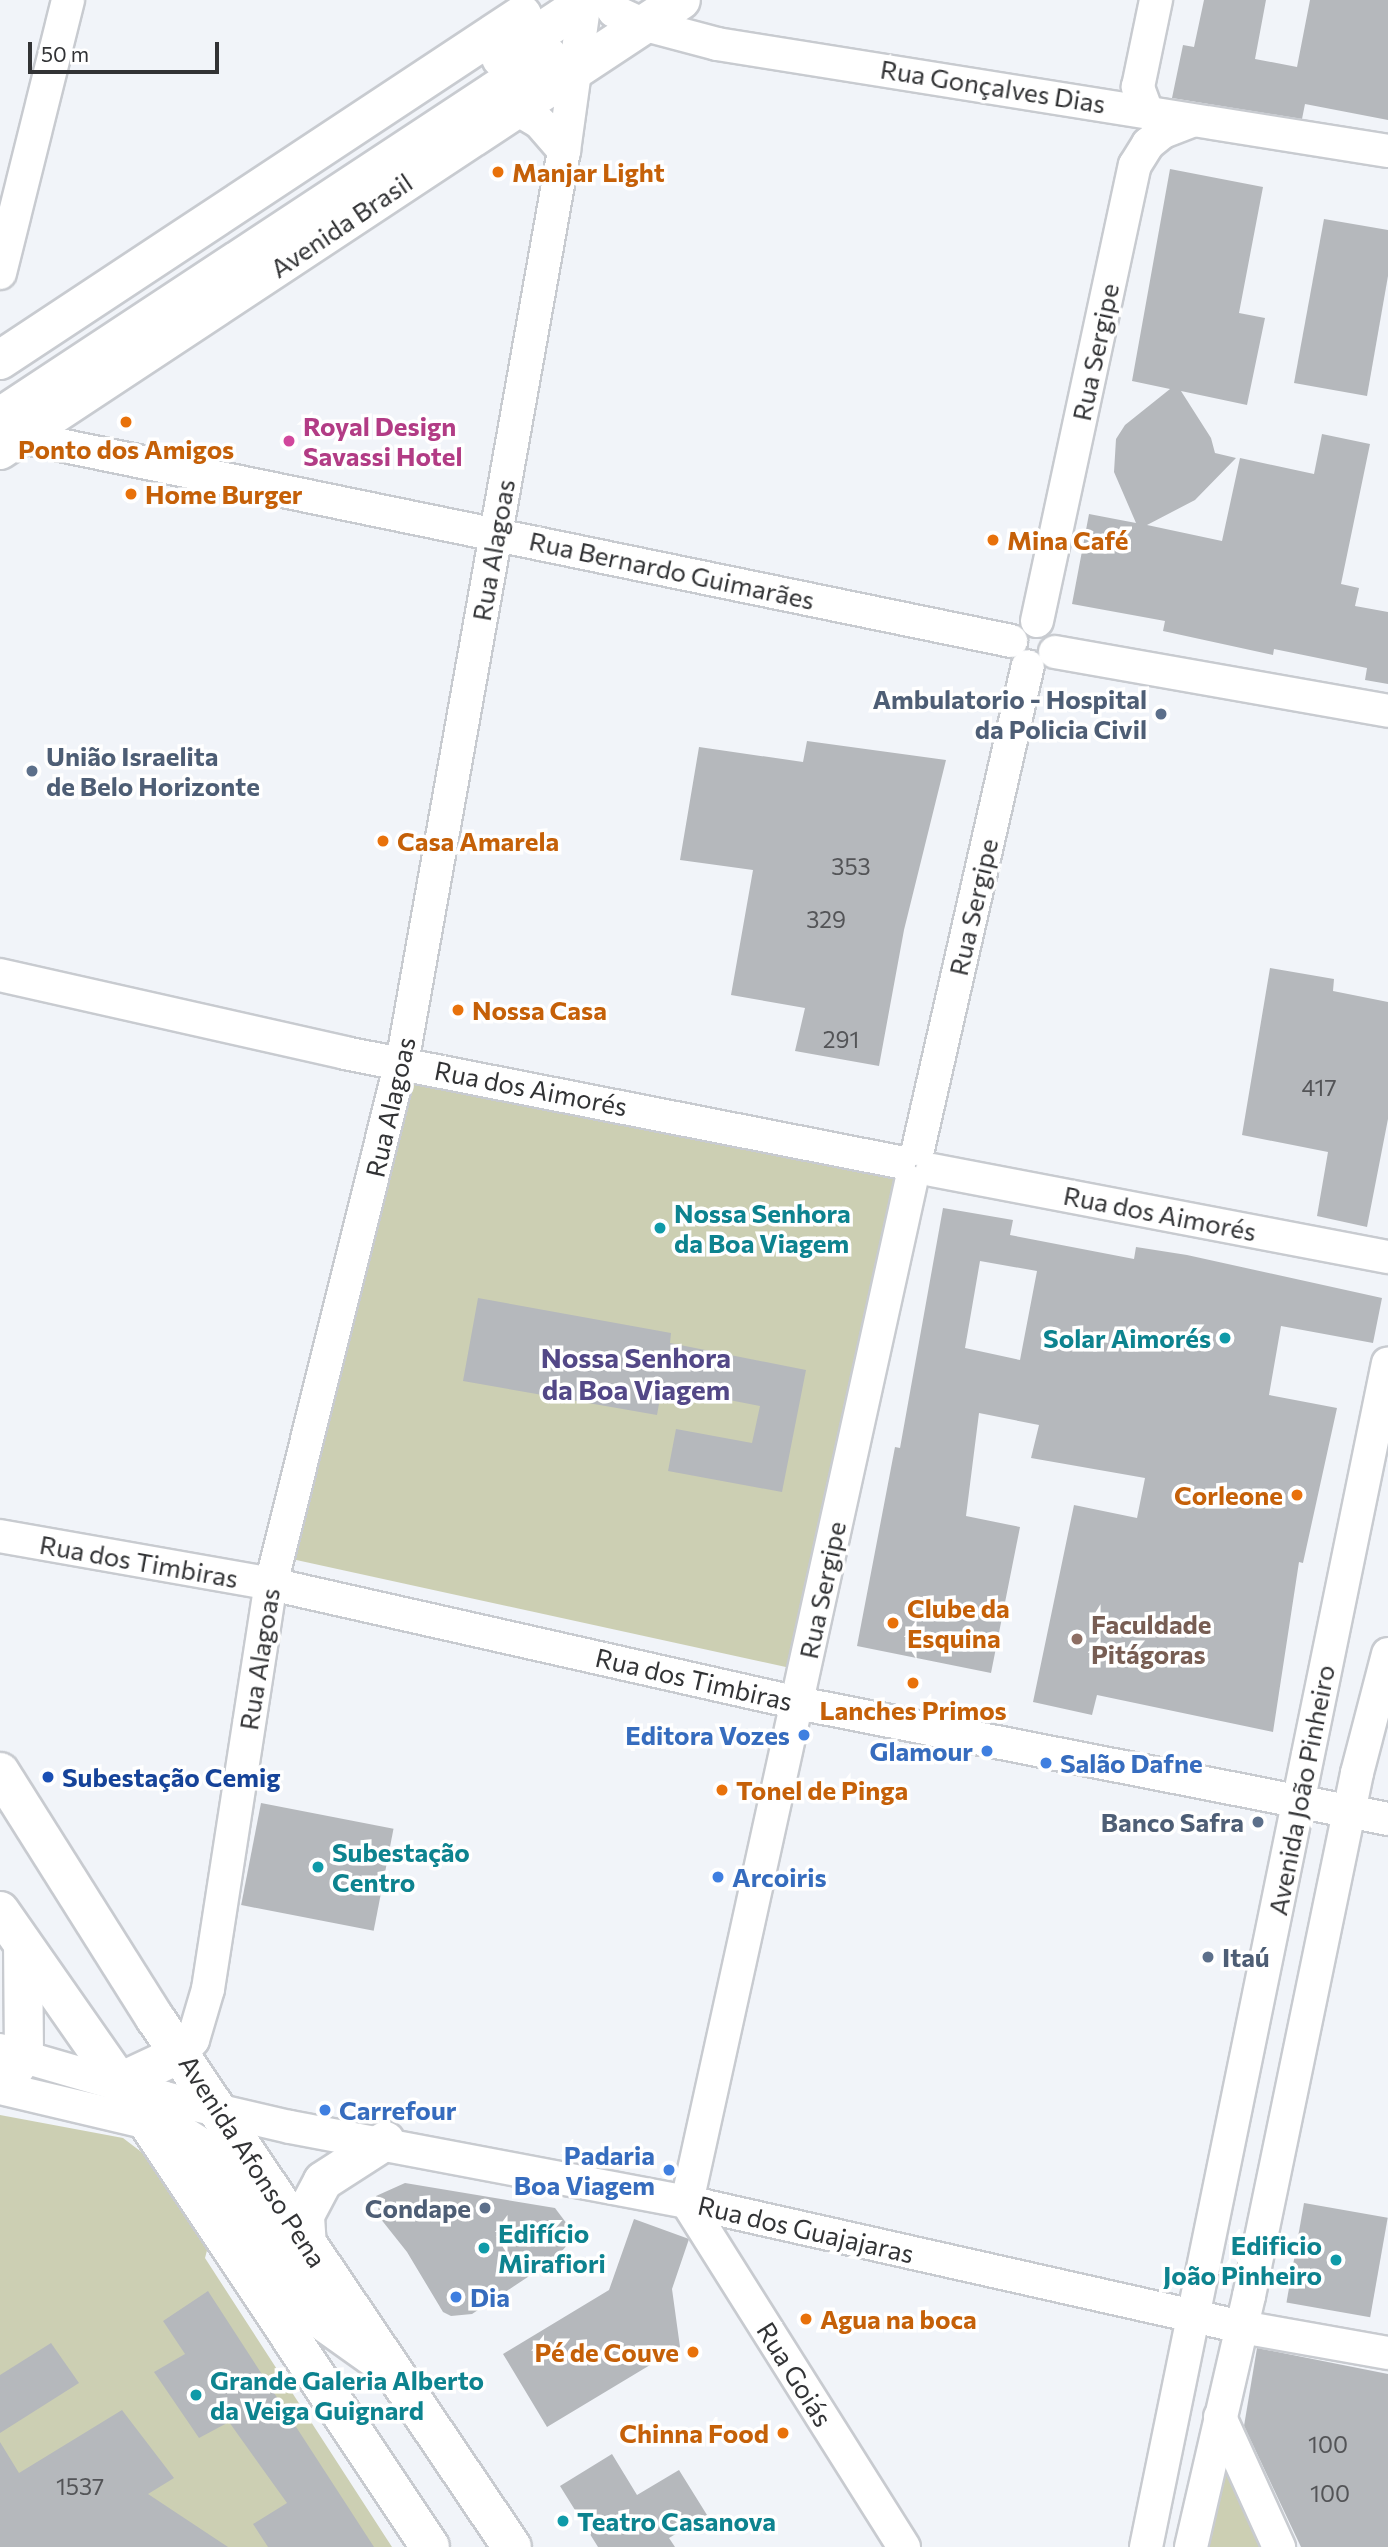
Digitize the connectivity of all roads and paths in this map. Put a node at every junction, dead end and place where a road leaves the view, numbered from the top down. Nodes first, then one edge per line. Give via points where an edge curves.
1 (68, 0) edge
2 (681, 0) edge
3 (1156, 0) edge
4 (527, 3) edge
5 (601, 16) edge
6 (1101, 103) junction
7 (517, 109) junction
8 (1147, 111) junction
9 (1192, 121) junction
10 (1388, 150) edge
11 (564, 151) junction
12 (1135, 164) junction
13 (0, 274) edge
14 (0, 360) edge
15 (0, 390) edge
16 (74, 402) junction
17 (7, 435) edge
18 (86, 448) junction
19 (496, 534) junction
20 (1031, 653) junction
21 (1388, 711) edge
22 (0, 975) edge
23 (401, 1063) junction
24 (915, 1166) junction
25 (1388, 1257) edge
26 (1388, 1363) edge
27 (0, 1536) edge
28 (271, 1584) junction
29 (1388, 1654) edge
30 (798, 1703) junction
31 (0, 1772) edge
32 (1299, 1800) junction
33 (1349, 1811) junction
34 (1388, 1819) edge
35 (0, 1912) edge
36 (23, 1946) junction
37 (182, 2053) junction
38 (8, 2062) edge
39 (118, 2083) junction
40 (0, 2088) edge
41 (222, 2111) junction
42 (148, 2123) junction
43 (385, 2141) junction
44 (687, 2202) junction
45 (307, 2246) junction
46 (1196, 2317) junction
47 (1242, 2327) junction
48 (1388, 2353) edge
49 (401, 2377) junction
50 (1220, 2417) junction
51 (1194, 2532) edge
52 (430, 2547) edge
53 (512, 2547) edge
54 (904, 2547) edge
55 (1146, 2547) edge
56 (1211, 2547) edge
57 (1279, 2547) edge

1 - 13 street
2 - 5 main road, Avenida Brasil
3 - 8 street via 1138,87
4 - 14 main road
5 - 6 street, Rua Gonçalves Dias via 718,44
5 - 7 main road, Avenida Brasil
5 - 11 street, Rua Alagoas
5 - 15 main road, Avenida Brasil
5 - 17 main road, Avenida Brasil
6 - 8 street, Rua Gonçalves Dias
6 - 12 street, Rua Sergipe via 1124,125
7 - 11 street via 540,123
7 - 16 main road, Avenida Brasil
8 - 9 street, Rua Gonçalves Dias
9 - 10 street, Rua Gonçalves Dias
9 - 12 street, Rua Sergipe via 1163,132
11 - 19 street, Rua Alagoas
12 - 20 street, Rua Sergipe via 1038,621 1020,626
16 - 17 main road, Avenida Brasil
16 - 18 street
17 - 18 street, Rua Bernardo Guimarães
18 - 19 street, Rua Bernardo Guimarães
19 - 20 street, Rua Bernardo Guimarães
19 - 23 street, Rua Alagoas
20 - 21 street, Rua Bernardo Guimarães
20 - 24 street, Rua Sergipe
22 - 23 street, Rua dos Aimorés
23 - 24 street, Rua dos Aimorés
23 - 28 street, Rua Alagoas
24 - 25 street, Rua dos Aimorés
24 - 30 street, Rua Sergipe
26 - 32 street, Avenida João Pinheiro
27 - 28 street, Rua dos Timbiras
28 - 30 street, Rua dos Timbiras
28 - 37 street, Rua Alagoas via 208,1989 193,2040
29 - 33 street, Avenida João Pinheiro
30 - 32 street, Rua dos Timbiras
30 - 44 street, Rua Sergipe
31 - 37 main road, Avenida Afonso Pena
32 - 33 street, Rua dos Timbiras
32 - 46 street, Avenida João Pinheiro
33 - 34 street, Rua dos Timbiras
33 - 47 street, Avenida João Pinheiro
35 - 36 main road
36 - 38 main road
36 - 39 main road
37 - 39 main road
37 - 41 main road, Avenida Afonso Pena
38 - 39 street, Rua dos Guajajaras
39 - 41 street, Rua dos Guajajaras
39 - 42 main road
40 - 42 street
41 - 43 street, Rua dos Guajajaras
41 - 45 main road, Avenida Afonso Pena
42 - 49 main road via 175,2131 210,2153 320,2319
42 - 52 main road
43 - 44 street, Rua dos Guajajaras
43 - 45 main road via 323,2181 305,2215
44 - 46 street, Rua dos Guajajaras
44 - 54 street, Rua Goiás
45 - 49 main road, Avenida Afonso Pena
46 - 47 street, Rua dos Guajajaras
46 - 55 street, Avenida João Pinheiro
47 - 48 street, Rua dos Guajajaras
47 - 50 street, Avenida João Pinheiro
49 - 53 main road, Avenida Afonso Pena
50 - 51 street, Avenida João Pinheiro
50 - 57 street
51 - 56 street

